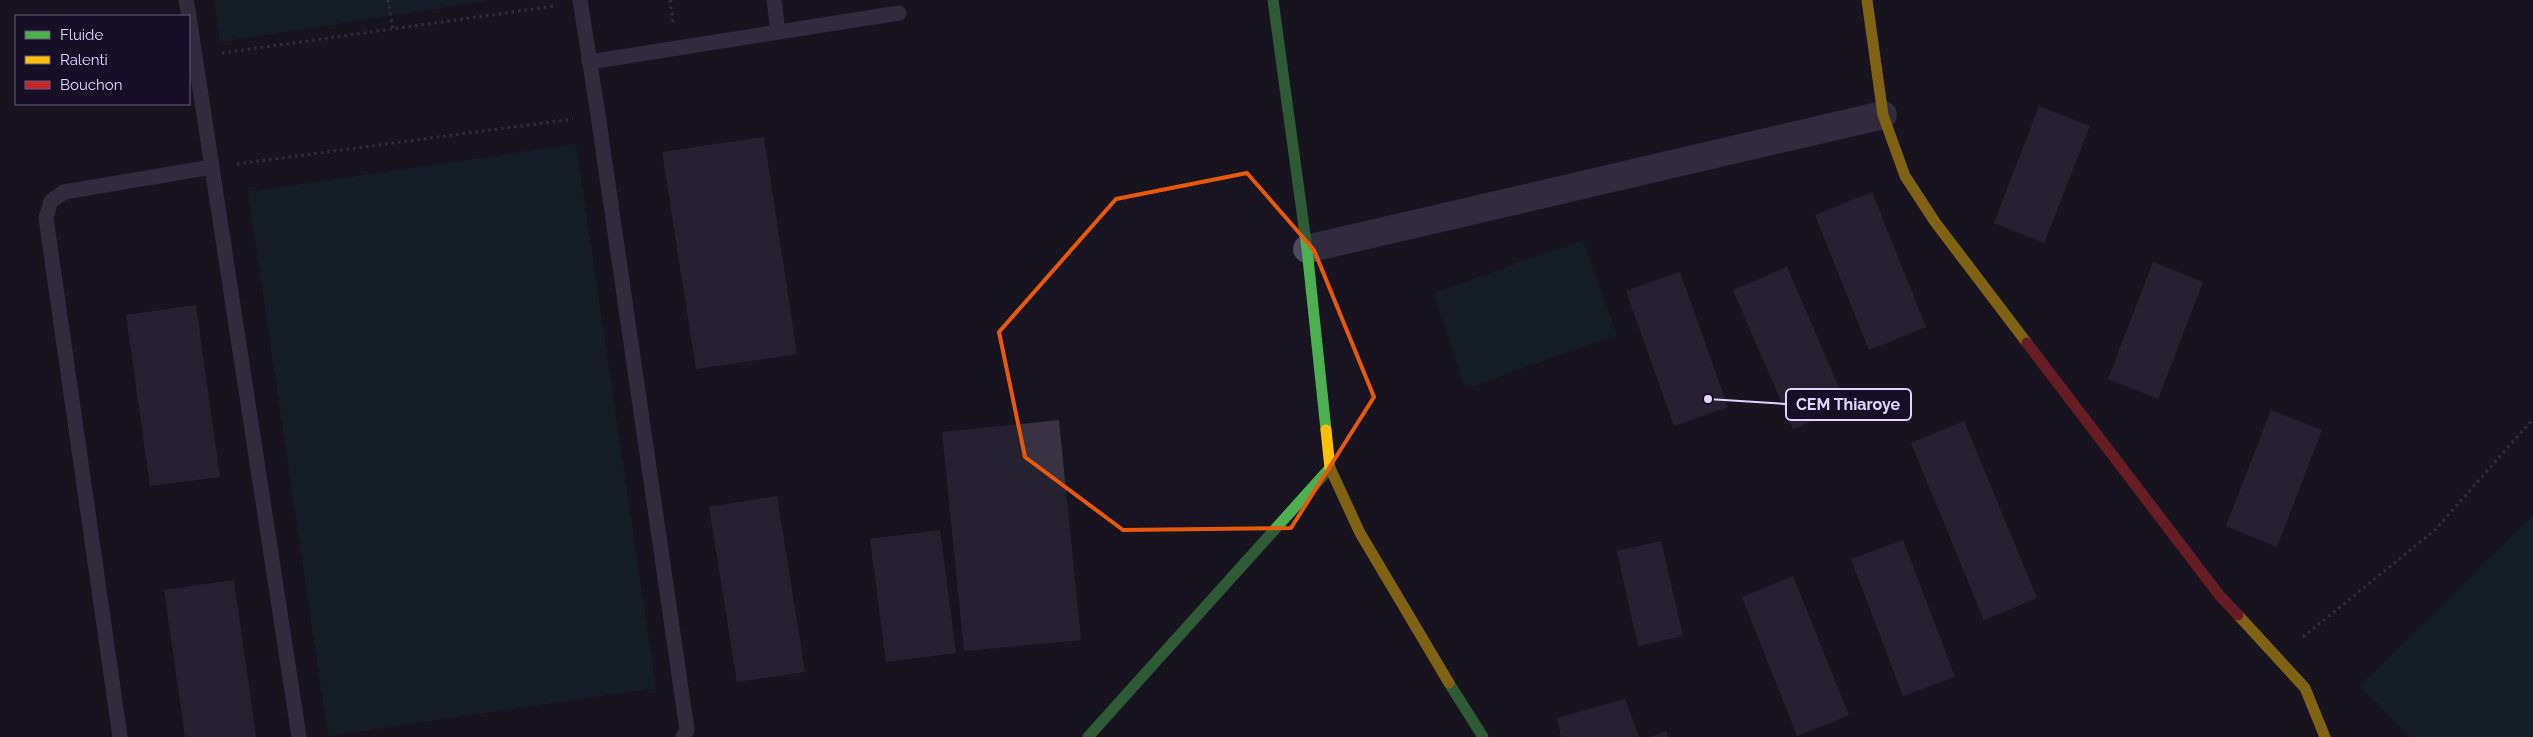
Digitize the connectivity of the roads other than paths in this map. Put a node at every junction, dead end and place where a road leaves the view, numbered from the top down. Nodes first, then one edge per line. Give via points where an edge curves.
1 (186, 0) edge
2 (774, 0) edge
3 (1273, 0) edge
4 (1867, 0) edge
5 (580, 1) edge
6 (899, 13) dead end
7 (189, 15) edge
8 (190, 23) edge
9 (778, 32) junction
10 (589, 62) junction
11 (1883, 115) junction
12 (212, 167) junction
13 (1307, 249) junction
14 (1330, 468) junction
15 (120, 737) edge
16 (298, 737) edge
17 (683, 737) edge
18 (1088, 737) edge
19 (1484, 737) edge
20 (2324, 737) edge

1 - 7 lane
2 - 9 lane
3 - 13 street
4 - 11 street
5 - 10 lane
6 - 9 lane
8 - 12 lane
9 - 10 lane
10 - 17 lane via 687,730
11 - 13 street
11 - 20 street via 1905,176 1935,222 2220,596 2304,688
12 - 15 lane via 64,192 51,201 46,218
12 - 16 lane
13 - 14 street
14 - 18 street
14 - 19 street via 1360,533 1453,691

